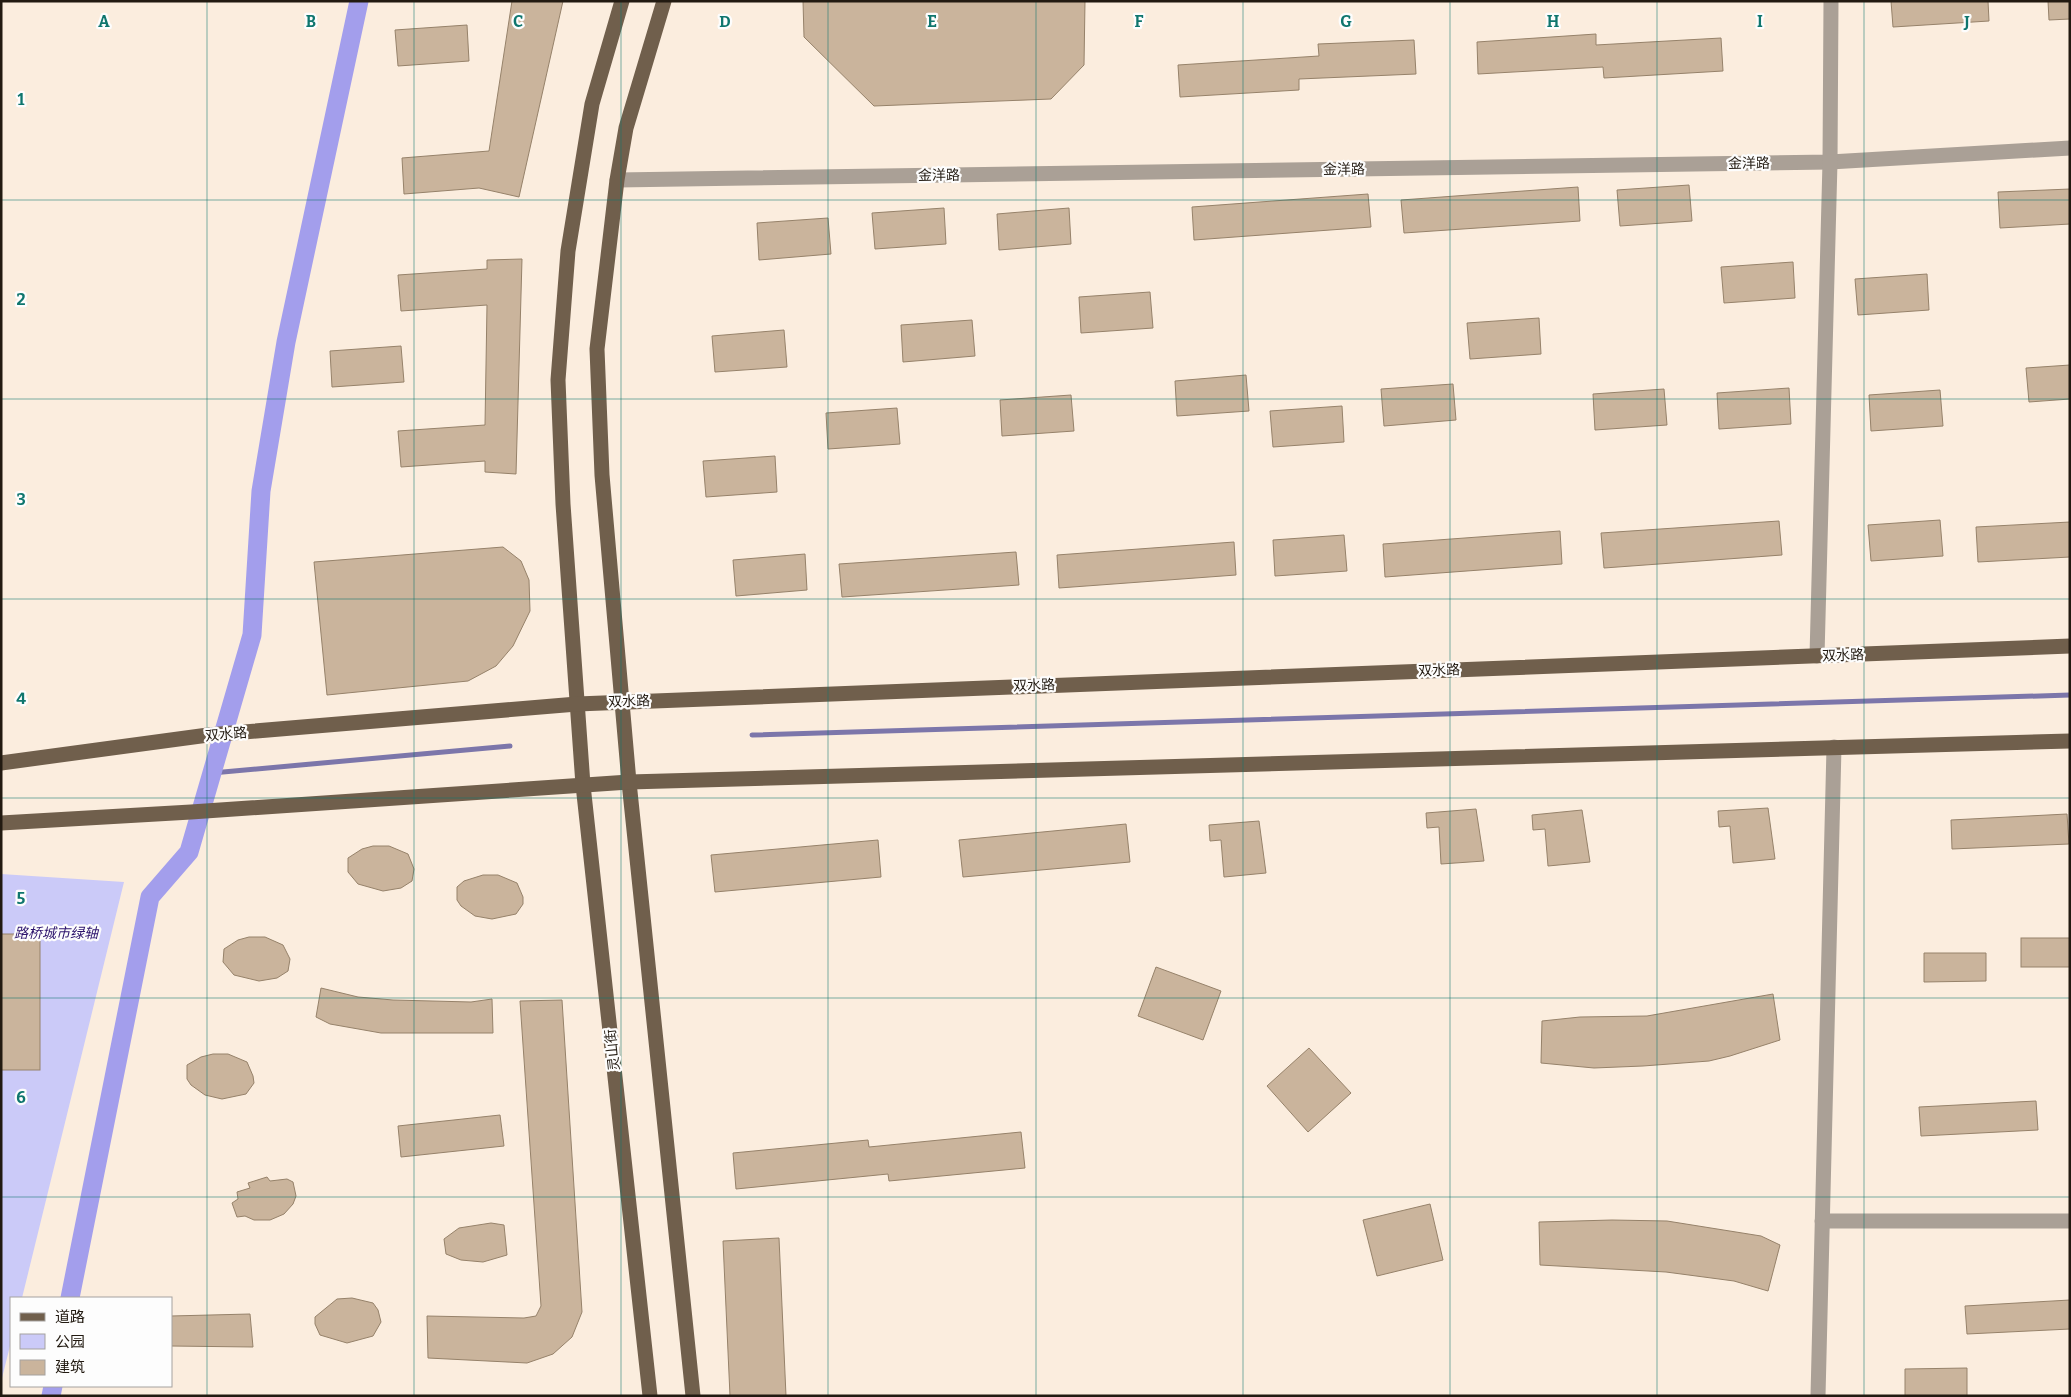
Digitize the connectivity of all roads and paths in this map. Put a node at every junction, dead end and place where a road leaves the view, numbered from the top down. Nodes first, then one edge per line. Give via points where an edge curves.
1 (622, 1) edge
2 (664, 1) edge
3 (1832, 1) edge
4 (2070, 148) edge
5 (1830, 162) junction
6 (617, 180) junction
7 (2070, 646) edge
8 (1817, 656) junction
9 (622, 701) junction
10 (578, 704) junction
11 (2070, 741) edge
12 (1834, 747) junction
13 (1, 764) edge
14 (629, 782) junction
15 (583, 785) junction
16 (1, 823) edge
17 (1822, 1221) junction
18 (2070, 1221) edge
19 (650, 1396) edge
20 (693, 1396) edge
21 (1818, 1396) edge

1 - 10 main road, 灵山街 via 592,104 568,251 558,380 563,504
2 - 6 main road via 626,128
3 - 5 street
4 - 5 street, 金洋路
5 - 6 street, 金洋路
5 - 8 street
6 - 9 main road via 598,350 602,475
7 - 8 main road, 双水路
8 - 9 main road, 双水路
9 - 10 main road, 双水路
9 - 14 main road
10 - 13 main road, 双水路 via 208,735
10 - 15 main road, 灵山街
11 - 12 main road
12 - 14 main road
12 - 17 street
14 - 15 main road
14 - 20 main road
15 - 16 main road
15 - 19 main road, 灵山街
17 - 18 street
17 - 21 street

